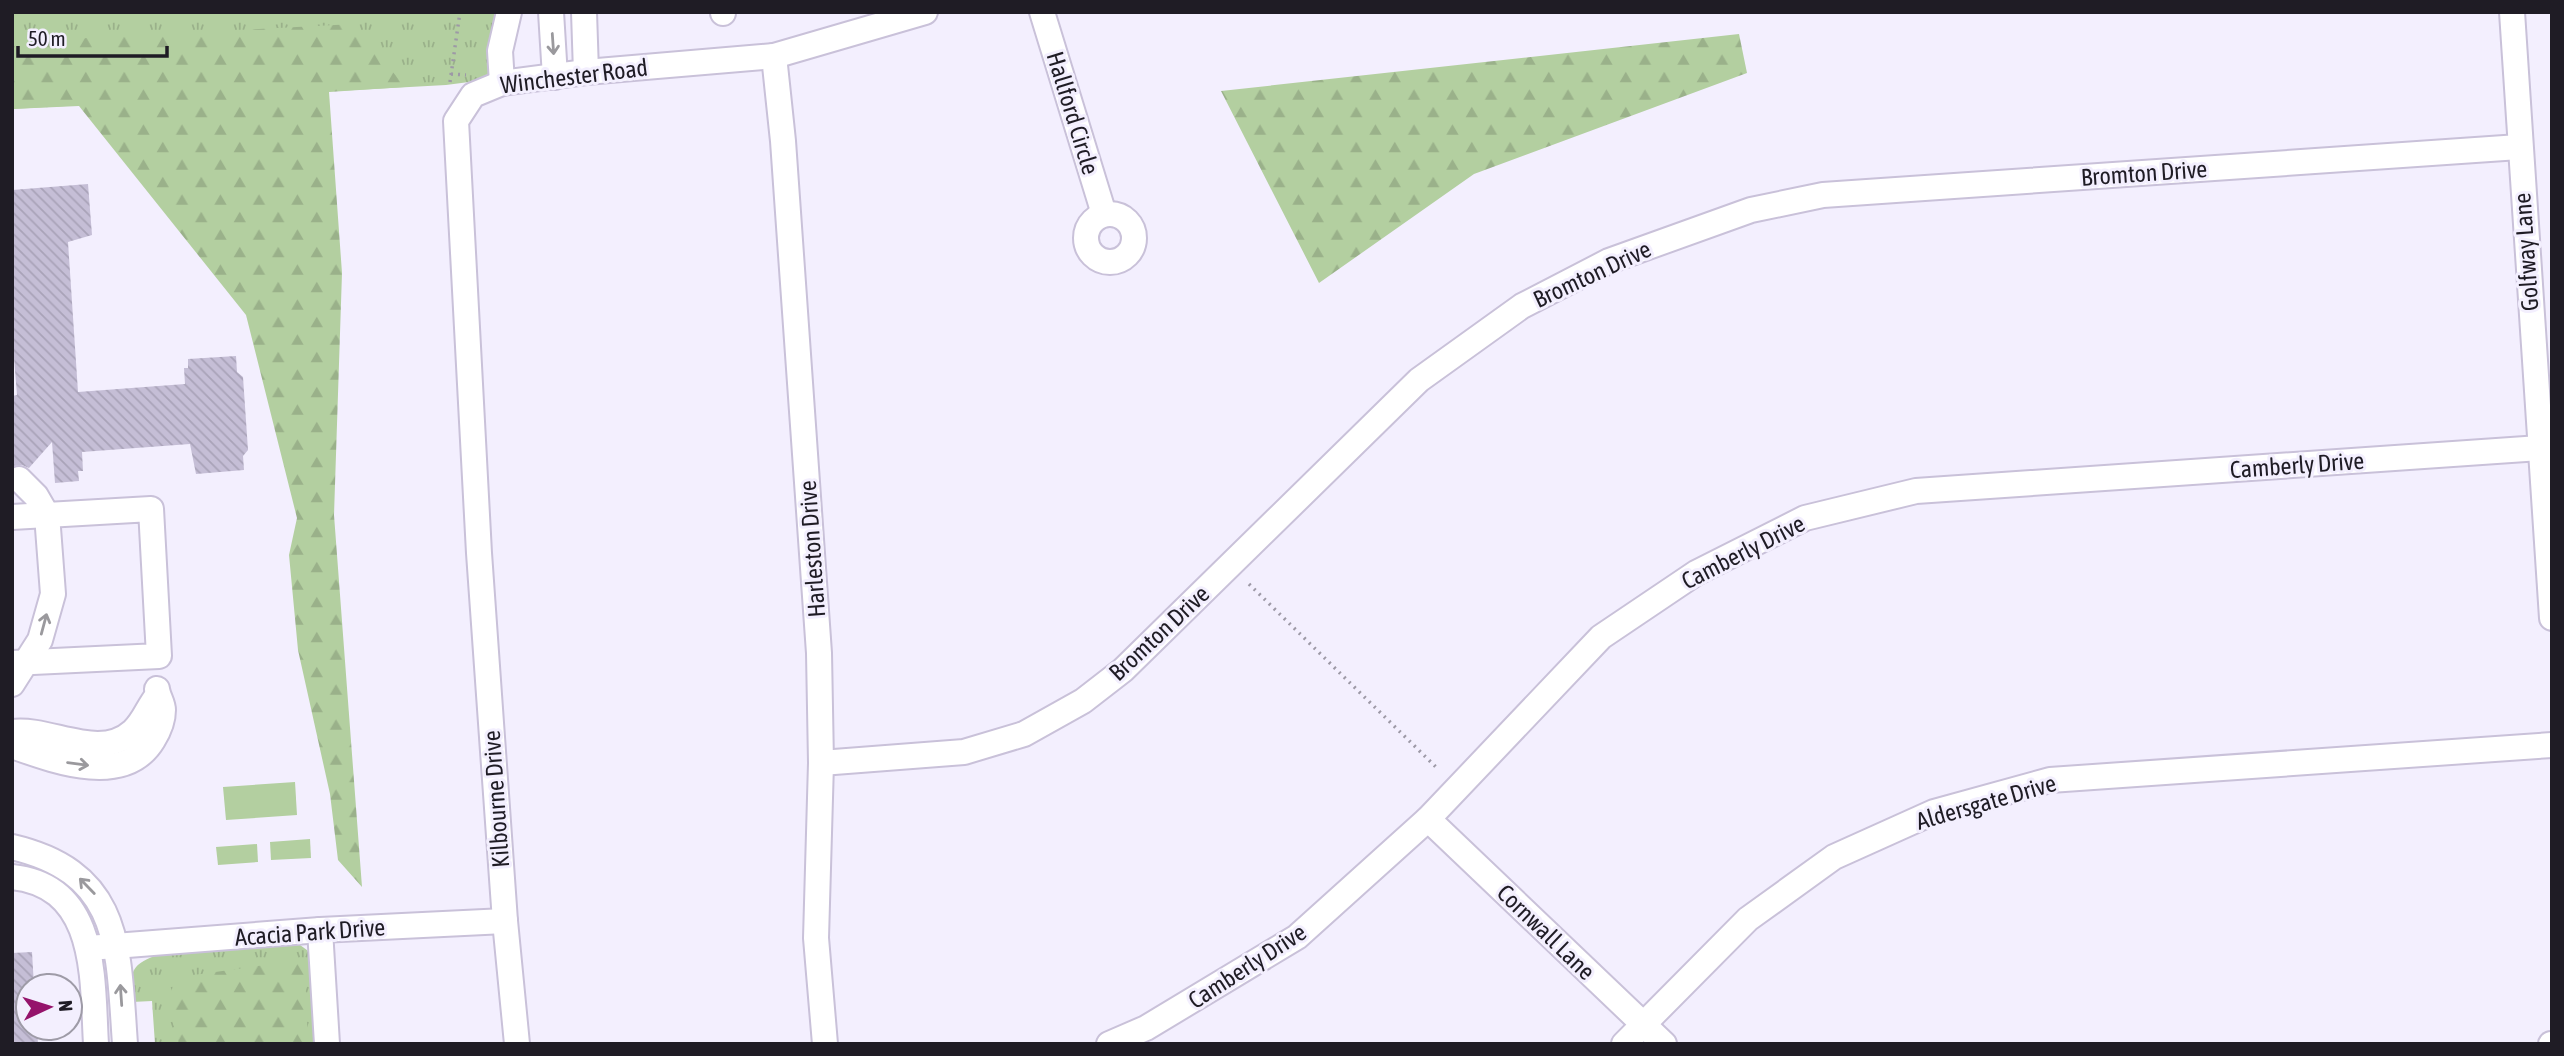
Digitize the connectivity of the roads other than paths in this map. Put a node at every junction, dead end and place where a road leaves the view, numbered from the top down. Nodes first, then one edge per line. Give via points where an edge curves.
1 (509, 12) edge
2 (551, 12) edge
3 (583, 12) edge
4 (925, 12) edge
5 (1042, 12) edge
6 (2512, 12) edge
7 (774, 56) junction
8 (586, 72) junction
9 (555, 77) junction
10 (502, 83) junction
11 (2519, 147) junction
12 (1104, 214) dead end
13 (2540, 448) junction
14 (19, 479) dead end
15 (47, 515) junction
16 (12, 517) edge
17 (479, 553) joint
18 (2552, 618) edge
19 (19, 663) edge
20 (12, 684) edge
21 (12, 732) edge
22 (2552, 745) edge
23 (12, 746) edge
24 (821, 763) junction
25 (1429, 819) junction
26 (12, 847) edge
27 (12, 877) edge
28 (505, 921) junction
29 (320, 930) junction
30 (116, 947) junction
31 (89, 948) junction
32 (1642, 1026) junction
33 (1147, 1036) edge
34 (96, 1044) edge
35 (125, 1044) edge
36 (327, 1044) edge
37 (517, 1044) edge
38 (825, 1044) edge
39 (1109, 1044) edge
40 (1624, 1044) edge
41 (1664, 1044) edge

1 - 10 street via 500,51
2 -> 9 street
3 - 8 street
4 - 7 street, Winchester Road
5 - 12 street, Hallford Circle
6 - 11 street, Golfway Lane
7 - 8 street, Winchester Road
7 - 24 street, Harleston Drive via 819,653
8 - 9 street, Winchester Road
9 - 10 street, Winchester Road
10 - 17 street, Winchester Road via 473,95 456,121
11 - 13 street, Golfway Lane
11 - 24 street, Bromton Drive via 1823,195 1751,210 1609,261 1522,306 1419,380 1123,670 1083,701 1024,734 964,752
13 - 18 street, Golfway Lane
13 - 25 street, Camberly Drive via 1916,491 1805,518 1696,573 1601,637
14 - 15 street
15 - 16 street
19 -> 15 street via 40,640 53,594
15 - 19 street via 151,509 159,656
17 - 28 street, Kilbourne Drive
19 - 20 street
23 -> 21 street via 65,762 116,766 139,755 159,729 163,709 157,692 132,733 113,742 97,744
22 - 32 street, Aldersgate Drive via 2050,780 1934,812 1834,857 1748,919
24 - 38 street, Harleston Drive via 816,938
25 - 32 street, Cornwall Lane
25 - 33 street, Camberly Drive via 1297,937
30 -> 26 street via 97,897 73,872 42,854
27 - 31 street via 40,884 66,902
28 - 29 street, Acacia Park Drive
28 - 37 street, Kilbourne Drive
29 - 30 street, Acacia Park Drive
29 - 36 street
30 - 31 street, Acacia Park Drive
35 -> 30 street
31 - 34 street
32 - 40 street, Aldersgate Drive
32 - 41 street, Cornwall Lane
33 - 39 street, Camberly Drive

